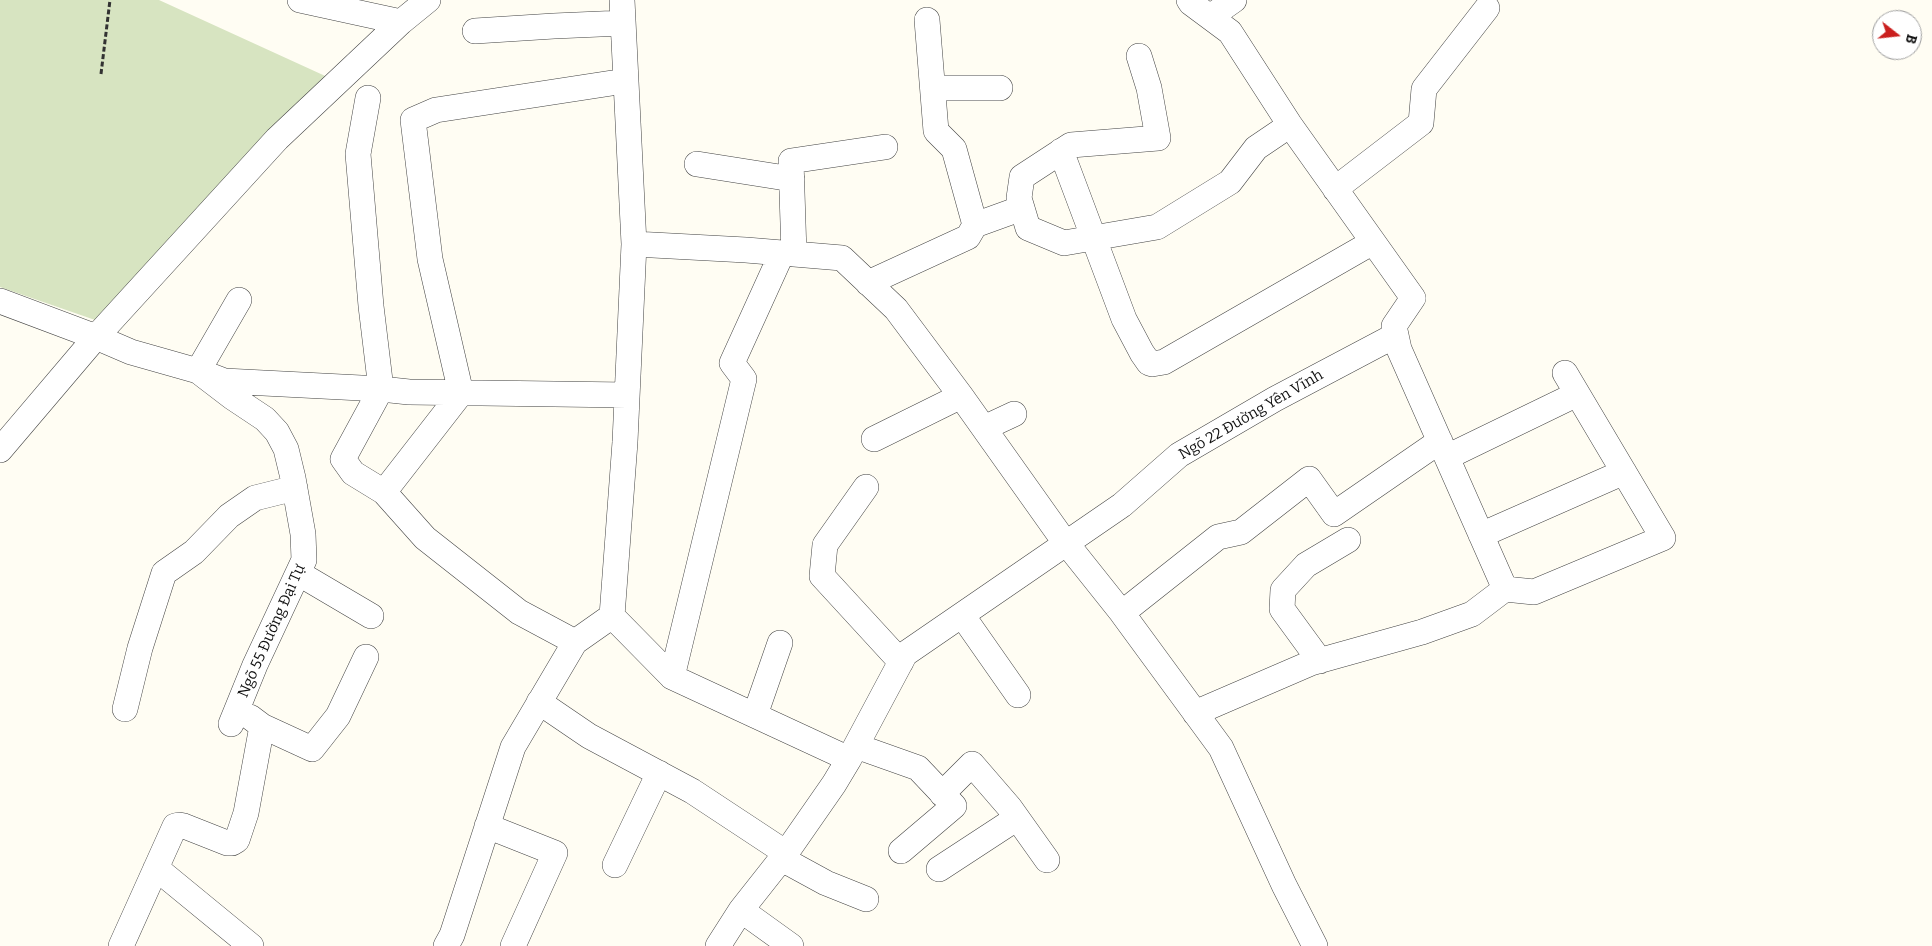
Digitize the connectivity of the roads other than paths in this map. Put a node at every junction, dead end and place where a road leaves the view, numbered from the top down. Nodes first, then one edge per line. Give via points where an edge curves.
1 (300, 0) edge
2 (428, 0) edge
3 (1189, 0) edge
4 (1234, 0) edge
5 (1487, 8) dead end
6 (622, 12) edge
7 (1210, 17) junction
8 (927, 20) dead end
9 (401, 22) junction
10 (475, 32) dead end
11 (1139, 56) dead end
12 (625, 81) junction
13 (933, 88) junction
14 (1000, 88) dead end
15 (368, 98) dead end
16 (1290, 125) junction
17 (885, 147) dead end
18 (1061, 151) junction
19 (697, 164) dead end
20 (792, 179) junction
21 (1335, 188) junction
22 (1022, 208) junction
23 (975, 225) junction
24 (1093, 238) junction
25 (1373, 242) junction
26 (634, 244) junction
27 (788, 253) junction
28 (868, 283) junction
29 (239, 300) dead end
30 (0, 301) edge
31 (1396, 335) junction
32 (96, 337) junction
33 (198, 370) junction
34 (1565, 373) dead end
35 (380, 389) junction
36 (461, 393) junction
37 (1577, 394) junction
38 (627, 395) junction
39 (961, 396) junction
40 (1014, 414) dead end
41 (984, 428) junction
42 (874, 439) dead end
43 (1443, 449) junction
44 (0, 450) edge
45 (1624, 472) junction
46 (866, 487) dead end
47 (295, 488) junction
48 (384, 492) junction
49 (1481, 535) junction
50 (1348, 540) dead end
51 (1066, 542) junction
52 (298, 573) junction
53 (1505, 589) junction
54 (1122, 613) junction
55 (962, 615) junction
56 (371, 616) dead end
57 (612, 616) junction
58 (575, 642) junction
59 (780, 643) dead end
60 (366, 657) dead end
61 (1320, 661) junction
62 (901, 662) junction
63 (672, 677) junction
64 (1018, 695) dead end
65 (539, 702) junction
66 (125, 709) dead end
67 (1195, 713) junction
68 (755, 715) junction
69 (262, 726) junction
70 (852, 752) junction
71 (659, 773) junction
72 (942, 794) junction
73 (1017, 818) junction
74 (487, 826) junction
75 (901, 851) dead end
76 (784, 856) junction
77 (1047, 860) dead end
78 (615, 865) dead end
79 (156, 868) junction
80 (939, 869) dead end
81 (866, 898) dead end
82 (741, 910) junction
83 (121, 946) edge
84 (250, 946) edge
85 (446, 946) edge
86 (512, 946) edge
87 (718, 946) edge
88 (791, 946) edge
89 (1315, 946) edge

1 - 9 street
2 - 9 street
3 - 7 street
4 - 7 street
5 - 21 street via 1424,88 1421,123
6 - 10 street via 554,26
6 - 12 street
7 - 16 street via 1230,32
8 - 13 street
9 - 32 street via 277,139
11 - 18 street via 1149,88 1158,138 1071,146
12 - 26 street
12 - 36 street via 436,110 413,120 430,259
13 - 14 street
13 - 23 street via 936,131 954,149
15 - 35 street via 358,154
16 - 21 street
16 - 24 street via 1256,148 1230,182 1157,227
17 - 20 street via 791,161
18 - 22 street via 1022,176 1019,198
18 - 24 street
19 - 20 street
20 - 27 street
21 - 25 street
22 - 23 street
22 - 24 street via 1028,228 1064,243
23 - 28 street via 968,237
24 - 25 street via 1124,319 1142,353 1152,364 1164,362
25 - 31 street via 1413,298 1394,326
26 - 27 street
26 - 38 street
27 - 28 street via 842,258
27 - 63 street via 732,363 744,379
28 - 39 street via 896,309
29 - 33 street
30 - 32 street
31 - 43 street via 1399,349
31 - 51 street, Ngõ 22 Đường Yên Vĩnh via 1275,398 1179,455 1122,505
32 - 33 street via 131,352
32 - 44 street
33 - 35 street via 224,381
33 - 47 street, Ngõ 55 Đường Đại Tự via 232,398 265,419 277,432 286,449
34 - 37 street
35 - 36 street
35 - 48 street via 343,459 353,473
36 - 38 street
36 - 48 street
37 - 43 street
37 - 45 street
38 - 57 street
39 - 41 street
39 - 42 street
40 - 41 street
41 - 51 street
43 - 49 street
43 - 54 street via 1334,514 1309,479 1241,532 1218,537
45 - 49 street
45 - 53 street via 1664,538 1534,592
46 - 62 street via 825,545 822,576
47 - 52 street, Ngõ 55 Đường Đại Tự via 304,534 304,560
47 - 66 street via 255,498 229,516 194,552 164,573
48 - 58 street via 425,538 519,612
49 - 53 street
50 - 61 street via 1306,565 1283,590 1282,608
51 - 54 street
51 - 55 street, Ngõ 22 Đường Yên Vĩnh
52 - 56 street
52 - 69 street, Ngõ 55 Đường Đại Tự via 234,716
53 - 61 street via 1472,614
54 - 67 street
55 - 62 street, Ngõ 22 Đường Yên Vĩnh via 905,654
55 - 64 street
57 - 58 street
57 - 63 street
58 - 65 street
59 - 68 street
60 - 69 street, Ngõ 55 Đường Đại Tự via 338,716 312,749
61 - 67 street
62 - 70 street, Ngõ 22 Đường Yên Vĩnh
63 - 68 street
65 - 71 street via 589,736
65 - 74 street via 513,747
67 - 89 street via 1221,748
68 - 70 street
69 - 79 street via 246,813 237,840 227,843 175,826
70 - 72 street via 918,768
70 - 76 street, Ngõ 22 Đường Yên Vĩnh
71 - 76 street via 692,791
71 - 78 street
72 - 73 street via 972,764
72 - 75 street via 954,806
73 - 77 street
73 - 80 street
74 - 85 street
74 - 86 street via 555,853
76 - 81 street via 826,883
76 - 82 street, Ngõ 22 Đường Yên Vĩnh
79 - 83 street
79 - 84 street
82 - 87 street, Ngõ 22 Đường Yên Vĩnh
82 - 88 street

